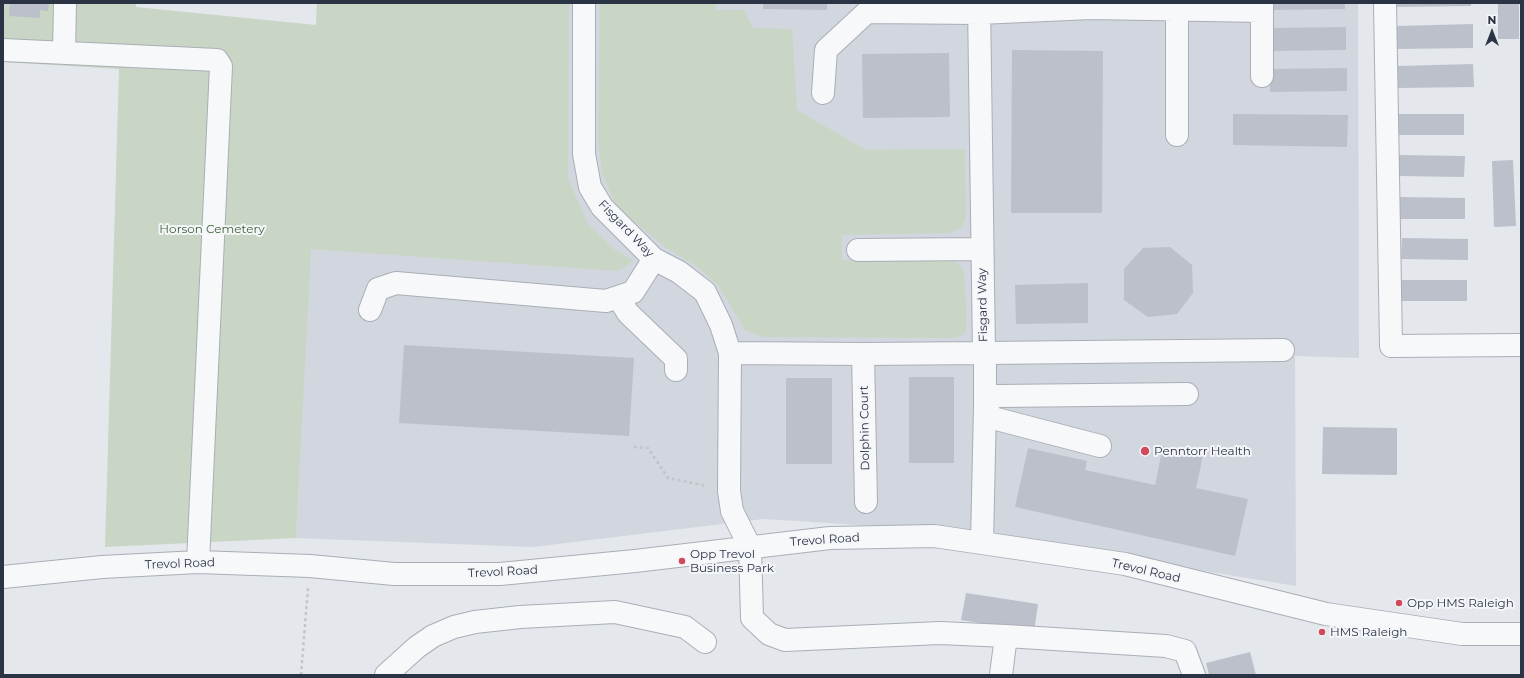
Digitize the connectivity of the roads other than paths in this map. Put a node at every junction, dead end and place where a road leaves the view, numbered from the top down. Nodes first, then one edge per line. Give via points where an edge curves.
1 (65, 3) edge
2 (584, 3) edge
3 (1385, 3) edge
4 (1091, 6) edge
5 (1262, 7) edge
6 (979, 8) edge
7 (1177, 10) junction
8 (3, 50) edge
9 (64, 53) junction
10 (1262, 76) dead end
11 (824, 92) dead end
12 (1177, 135) dead end
13 (981, 249) junction
14 (858, 250) dead end
15 (654, 259) junction
16 (618, 297) junction
17 (370, 310) dead end
18 (1521, 345) edge
19 (1283, 350) dead end
20 (730, 353) junction
21 (863, 354) junction
22 (985, 359) junction
23 (676, 370) dead end
24 (1187, 394) dead end
25 (985, 411) junction
26 (1100, 446) dead end
27 (866, 502) dead end
28 (982, 543) junction
29 (750, 546) junction
30 (198, 562) junction
31 (3, 578) edge
32 (1521, 634) edge
33 (1006, 636) junction
34 (705, 642) dead end
35 (386, 675) edge
36 (1001, 675) edge
37 (1194, 675) edge

1 - 9 street
2 - 15 street, Fisgard Way via 584,154 590,187 602,207
3 - 18 street via 1391,346
4 - 6 street
4 - 7 street
5 - 7 street
5 - 10 street
6 - 11 street via 867,12 826,50
6 - 13 street, Fisgard Way
7 - 12 street
8 - 9 street
9 - 30 street via 217,60 221,66
13 - 14 street
13 - 22 street, Fisgard Way
15 - 16 street via 633,292
15 - 20 street, Fisgard Way via 679,272 705,292 721,325
16 - 17 street via 606,300 396,283 378,290
16 - 23 street via 628,313 676,359
19 - 22 street
20 - 21 street, Fisgard Way
20 - 29 street, Fisgard Way via 729,491 732,511
21 - 22 street, Fisgard Way
21 - 27 street, Dolphin Court
22 - 25 street
24 - 25 street via 997,396 990,400
25 - 26 street
25 - 28 street
28 - 29 street, Trevol Road via 934,536 830,538
28 - 32 street, Trevol Road via 1125,564 1326,614 1462,634
29 - 30 street, Trevol Road via 635,561 500,574 394,574 310,566
29 - 33 street via 752,618 769,634 785,640 940,633
30 - 31 street, Trevol Road
33 - 36 street
33 - 37 street via 1166,646 1185,651
34 - 35 street via 685,627 615,612 520,617 475,622 433,636 417,646

